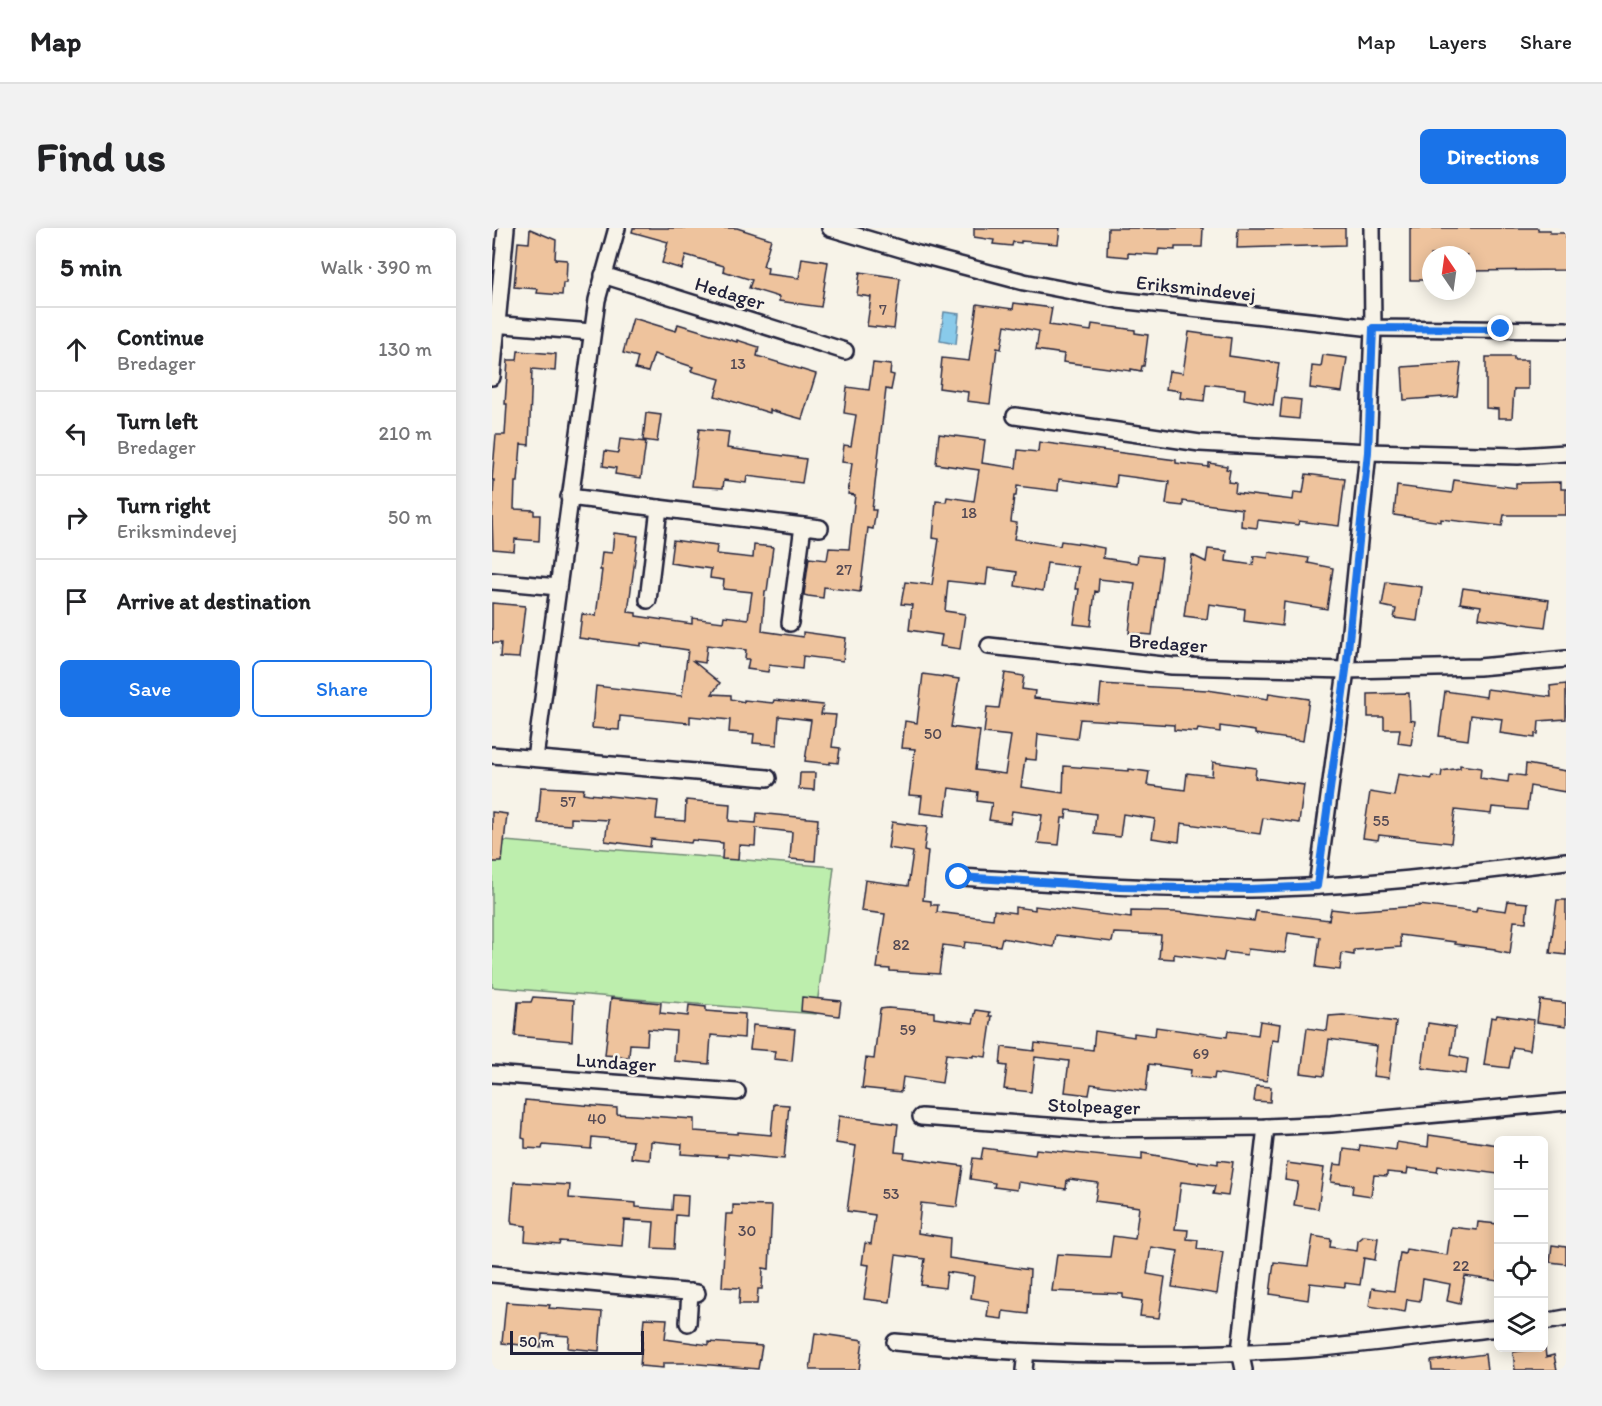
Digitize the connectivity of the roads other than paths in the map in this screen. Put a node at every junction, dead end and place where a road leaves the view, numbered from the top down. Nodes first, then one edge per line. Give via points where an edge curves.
1 (506, 228) edge
2 (618, 228) edge
3 (830, 228) edge
4 (1372, 228) edge
5 (603, 275) junction
6 (495, 324) edge
7 (1373, 328) junction
8 (1566, 330) edge
9 (592, 332) junction
10 (845, 351) dead end
11 (492, 377) edge
12 (1015, 416) dead end
13 (1368, 452) junction
14 (1566, 453) edge
15 (569, 497) junction
16 (659, 508) junction
17 (802, 526) junction
18 (820, 528) dead end
19 (492, 581) edge
20 (558, 587) junction
21 (648, 600) dead end
22 (790, 623) dead end
23 (989, 646) dead end
24 (1566, 659) edge
25 (1346, 670) junction
26 (492, 755) edge
27 (535, 758) junction
28 (768, 778) dead end
29 (1566, 861) edge
30 (959, 877) dead end
31 (1317, 886) junction
32 (492, 1074) edge
33 (737, 1092) dead end
34 (1566, 1102) edge
35 (921, 1117) dead end
36 (1266, 1127) junction
37 (492, 1274) edge
38 (1566, 1318) edge
39 (1548, 1321) edge
40 (688, 1323) dead end
41 (1494, 1328) edge
42 (895, 1342) dead end
43 (1240, 1351) junction
44 (1026, 1352) junction
45 (1024, 1370) edge
46 (1244, 1370) edge

1 - 6 street
2 - 5 street
3 - 7 street, Eriksmindevej via 1024,282 1118,300
4 - 7 street
5 - 9 street
5 - 10 street, Hedager
6 - 9 street
6 - 11 street
7 - 8 street, Eriksmindevej
7 - 13 street
9 - 15 street
12 - 13 street via 1200,443
13 - 14 street via 1518,456
13 - 25 street
15 - 16 street
15 - 20 street
16 - 17 street
16 - 21 street
17 - 18 street
17 - 22 street
19 - 20 street
20 - 27 street
23 - 25 street, Bredager via 1172,666
24 - 25 street, Bredager via 1479,667
25 - 31 street
26 - 27 street
27 - 28 street
29 - 31 street
30 - 31 street via 1121,887
32 - 33 street, Lundager
34 - 36 street, Stolpeager
35 - 36 street, Stolpeager via 1090,1130
36 - 43 street
37 - 40 street via 694,1292
38 - 39 street
41 - 43 street via 1359,1344
42 - 44 street
43 - 44 street via 1140,1356
43 - 46 street
44 - 45 street

